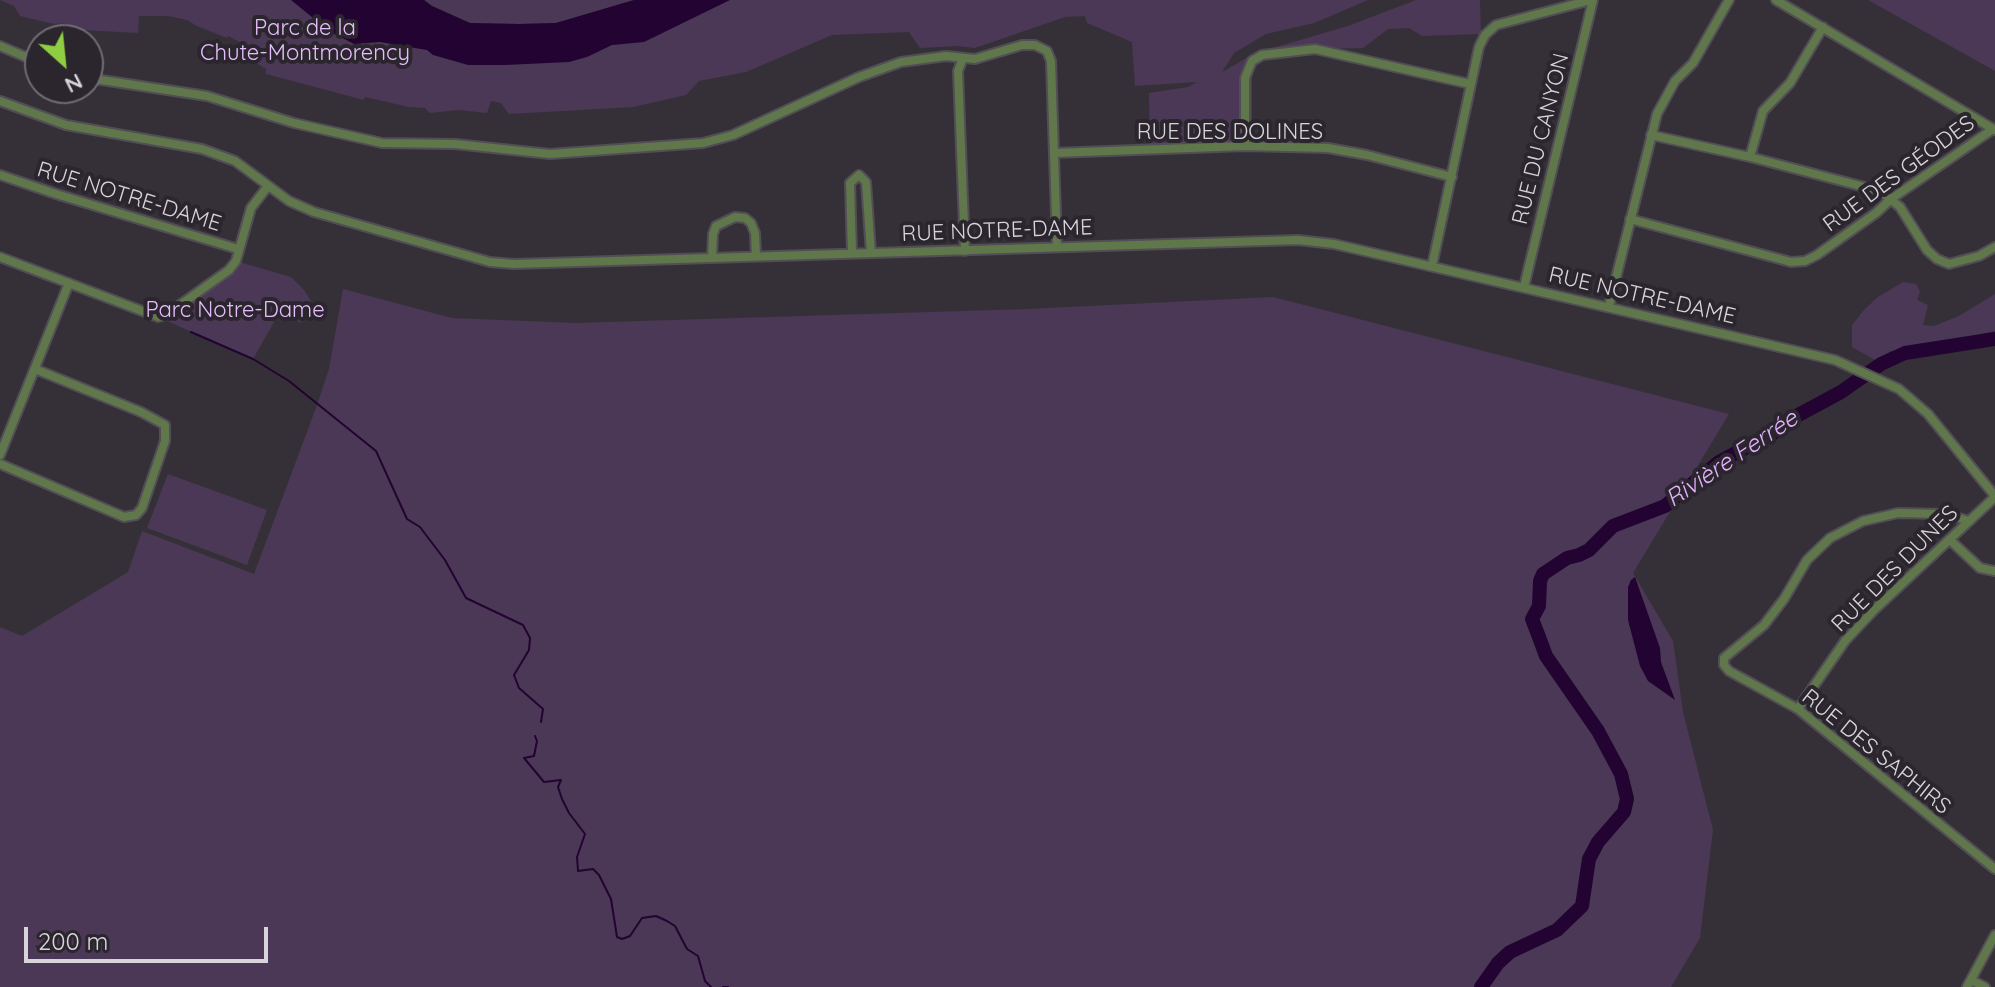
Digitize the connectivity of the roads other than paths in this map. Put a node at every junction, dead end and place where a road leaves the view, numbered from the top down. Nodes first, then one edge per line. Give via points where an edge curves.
1 (1592, 0) edge
2 (1729, 0) edge
3 (1776, 0) edge
4 (1823, 27) junction
5 (0, 46) edge
6 (24, 56) edge
7 (963, 58) junction
8 (104, 80) edge
9 (1470, 84) junction
10 (0, 101) edge
11 (1994, 129) edge
12 (1651, 135) junction
13 (1245, 146) junction
14 (1054, 153) junction
15 (1750, 157) junction
16 (0, 175) edge
17 (1452, 177) junction
18 (268, 186) junction
19 (1891, 199) junction
20 (1630, 219) junction
21 (1057, 247) junction
22 (1995, 247) edge
23 (238, 249) junction
24 (965, 251) junction
25 (852, 252) junction
26 (871, 253) junction
27 (756, 256) junction
28 (0, 257) edge
29 (712, 258) junction
30 (1432, 266) junction
31 (69, 283) junction
32 (1524, 287) junction
33 (1609, 306) junction
34 (35, 369) junction
35 (0, 455) edge
36 (0, 464) edge
37 (1995, 496) edge
38 (1969, 521) junction
39 (1950, 540) junction
40 (1995, 571) edge
41 (1798, 709) junction
42 (1995, 869) edge
43 (1995, 935) edge
44 (1969, 984) edge
45 (1985, 987) edge

1 - 9 street via 1496,25 1479,47
1 - 32 street, RUE DU CANYON
2 - 12 street via 1693,63 1666,95
3 - 4 street, RUE DES GÉODES
4 - 11 street, RUE DES GÉODES
4 - 15 street via 1790,83 1763,111
5 - 6 street
7 - 8 street via 901,62 703,143 550,154 382,143 207,96
7 - 14 street via 1022,45 1047,51
7 - 24 street via 958,71
9 - 13 street via 1315,49 1262,55 1252,61 1245,78
9 - 17 street
10 - 18 street via 66,125 202,149 235,161
11 - 19 street, RUE DES GÉODES
12 - 15 street
12 - 20 street
13 - 14 street, RUE DES DOLINES
13 - 17 street, RUE DES DOLINES via 1328,148
14 - 21 street
15 - 19 street via 1862,184
16 - 23 street, RUE NOTRE-DAME
17 - 30 street
18 - 23 street, RUE NOTRE-DAME via 251,208
18 - 29 street, RUE NOTRE-DAME via 314,212 490,262
19 - 20 street, RUE DES GÉODES via 1805,261 1791,262
19 - 22 street via 1937,259 1962,262
20 - 33 street
21 - 24 street, RUE NOTRE-DAME
21 - 30 street, RUE NOTRE-DAME via 1298,240
23 - 31 street via 229,270 158,317
24 - 26 street, RUE NOTRE-DAME
25 - 26 street, RUE NOTRE-DAME
25 - 26 street via 850,183 859,175 866,182
25 - 27 street, RUE NOTRE-DAME
27 - 29 street, RUE NOTRE-DAME
27 - 29 street via 751,223 735,217 716,226
28 - 31 street
30 - 32 street, RUE NOTRE-DAME
31 - 34 street
32 - 33 street, RUE NOTRE-DAME
33 - 37 street, RUE NOTRE-DAME via 1835,360 1878,378 1928,414
34 - 35 street
34 - 36 street via 165,425 165,441 142,508 124,517
37 - 38 street, RUE DES DUNES
38 - 39 street, RUE DES DUNES
38 - 41 street, RUE DES SAPHIRS via 1945,514 1898,513 1863,521 1830,538 1807,560 1764,625 1724,658 1729,671
39 - 40 street via 1980,568
39 - 41 street, RUE DES DUNES via 1845,641
41 - 42 street, RUE DES SAPHIRS
43 - 44 street
44 - 45 street

